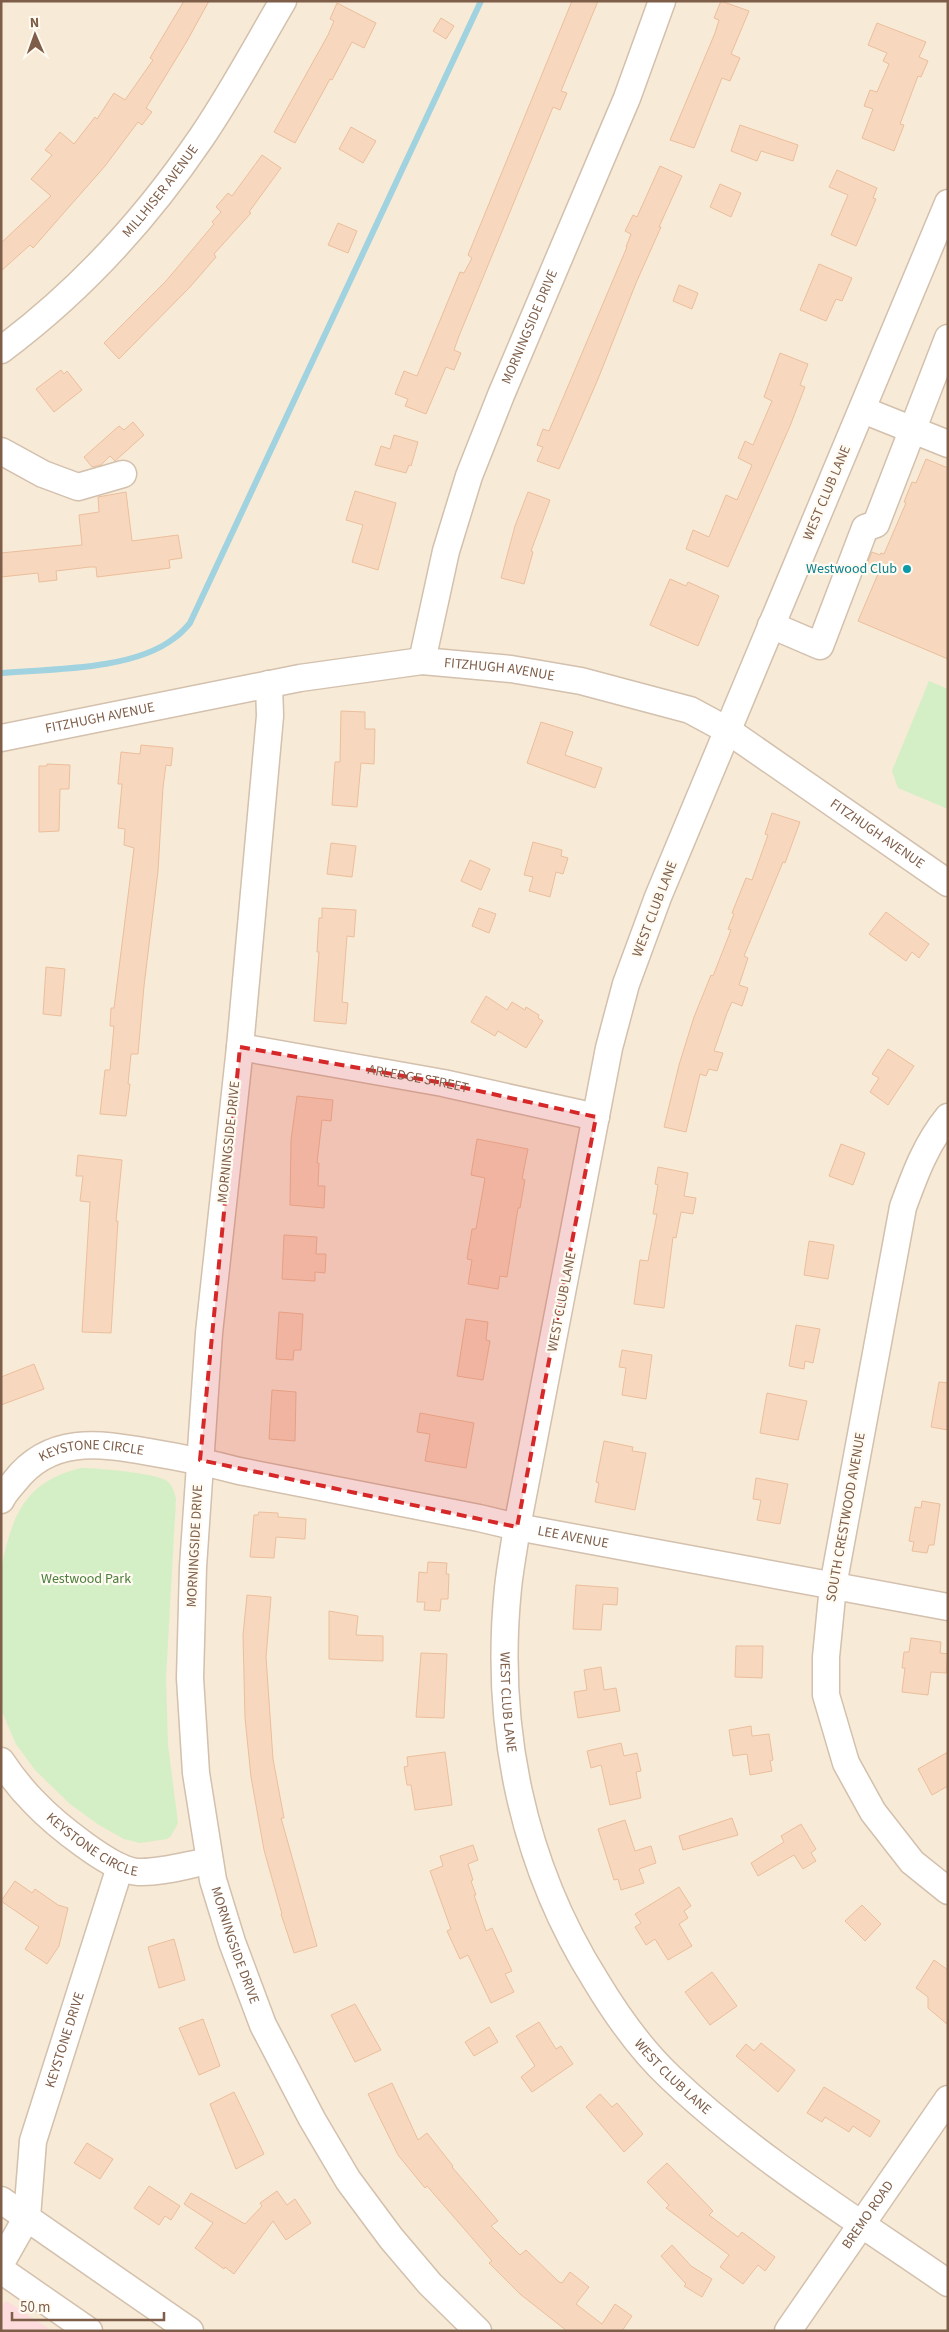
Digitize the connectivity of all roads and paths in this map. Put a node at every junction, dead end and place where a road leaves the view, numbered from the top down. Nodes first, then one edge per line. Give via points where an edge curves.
1 (283, 1) edge
2 (662, 1) edge
3 (948, 203) edge
4 (948, 338) edge
5 (1, 350) edge
6 (863, 410) junction
7 (912, 430) junction
8 (948, 444) edge
9 (1, 451) edge
10 (123, 474) dead end
11 (771, 625) junction
12 (422, 661) junction
13 (269, 684) junction
14 (727, 730) junction
15 (1, 738) edge
16 (948, 883) edge
17 (240, 1047) junction
18 (596, 1117) junction
19 (948, 1117) edge
20 (200, 1460) junction
21 (1, 1500) edge
22 (517, 1528) junction
23 (833, 1586) junction
24 (948, 1607) edge
25 (1, 1761) edge
26 (209, 1861) junction
27 (120, 1867) junction
28 (948, 1891) edge
29 (948, 2099) edge
30 (1, 2200) edge
31 (27, 2217) junction
32 (861, 2223) junction
33 (1, 2263) edge
34 (1, 2270) edge
35 (948, 2283) edge
36 (89, 2331) edge
37 (190, 2331) edge
38 (478, 2331) edge
39 (788, 2331) edge

1 - 5 street, MILLHISER AVENUE via 231,91 174,177 109,254 71,293
2 - 12 street, MORNINGSIDE DRIVE via 606,148 469,476 446,551
3 - 6 street, WEST CLUB LANE
4 - 7 street
6 - 7 street
6 - 11 street, WEST CLUB LANE
7 - 8 street
7 - 11 street via 876,524 866,528 820,646
9 - 10 street via 43,474 78,487
11 - 14 street, WEST CLUB LANE
12 - 13 street, FITZHUGH AVENUE
12 - 14 street, FITZHUGH AVENUE via 512,669 581,681 690,710
13 - 15 street, FITZHUGH AVENUE
13 - 17 street, MORNINGSIDE DRIVE via 270,716
14 - 16 street, FITZHUGH AVENUE
14 - 18 street, WEST CLUB LANE via 626,984 609,1048
17 - 18 street, ARLEDGE STREET via 442,1083
17 - 20 street, MORNINGSIDE DRIVE via 209,1333
18 - 22 street, WEST CLUB LANE
19 - 23 street, SOUTH CRESTWOOD AVENUE via 922,1156 903,1207
20 - 21 street, KEYSTONE CIRCLE via 114,1446 70,1446 38,1459 24,1469
20 - 22 street, LEE AVENUE via 239,1471
20 - 26 street, MORNINGSIDE DRIVE via 190,1678 196,1773
22 - 23 street, LEE AVENUE
22 - 32 street, WEST CLUB LANE via 508,1588 506,1643 506,1701 511,1758 529,1836 549,1892 575,1948 616,2013 670,2077 764,2155
23 - 24 street, LEE AVENUE
23 - 28 street, SOUTH CRESTWOOD AVENUE via 826,1695 846,1763 873,1812 912,1862
25 - 27 street, KEYSTONE CIRCLE via 36,1804 62,1827
26 - 27 street, KEYSTONE CIRCLE via 159,1871 137,1872
26 - 38 street, MORNINGSIDE DRIVE via 232,1942 264,2025 312,2119 348,2180 391,2238 430,2284
27 - 31 street, KEYSTONE DRIVE via 33,2141
29 - 32 street, BREMO ROAD
30 - 31 street
31 - 33 street
31 - 37 street
32 - 35 street, WEST CLUB LANE
32 - 39 street, BREMO ROAD
34 - 36 street

